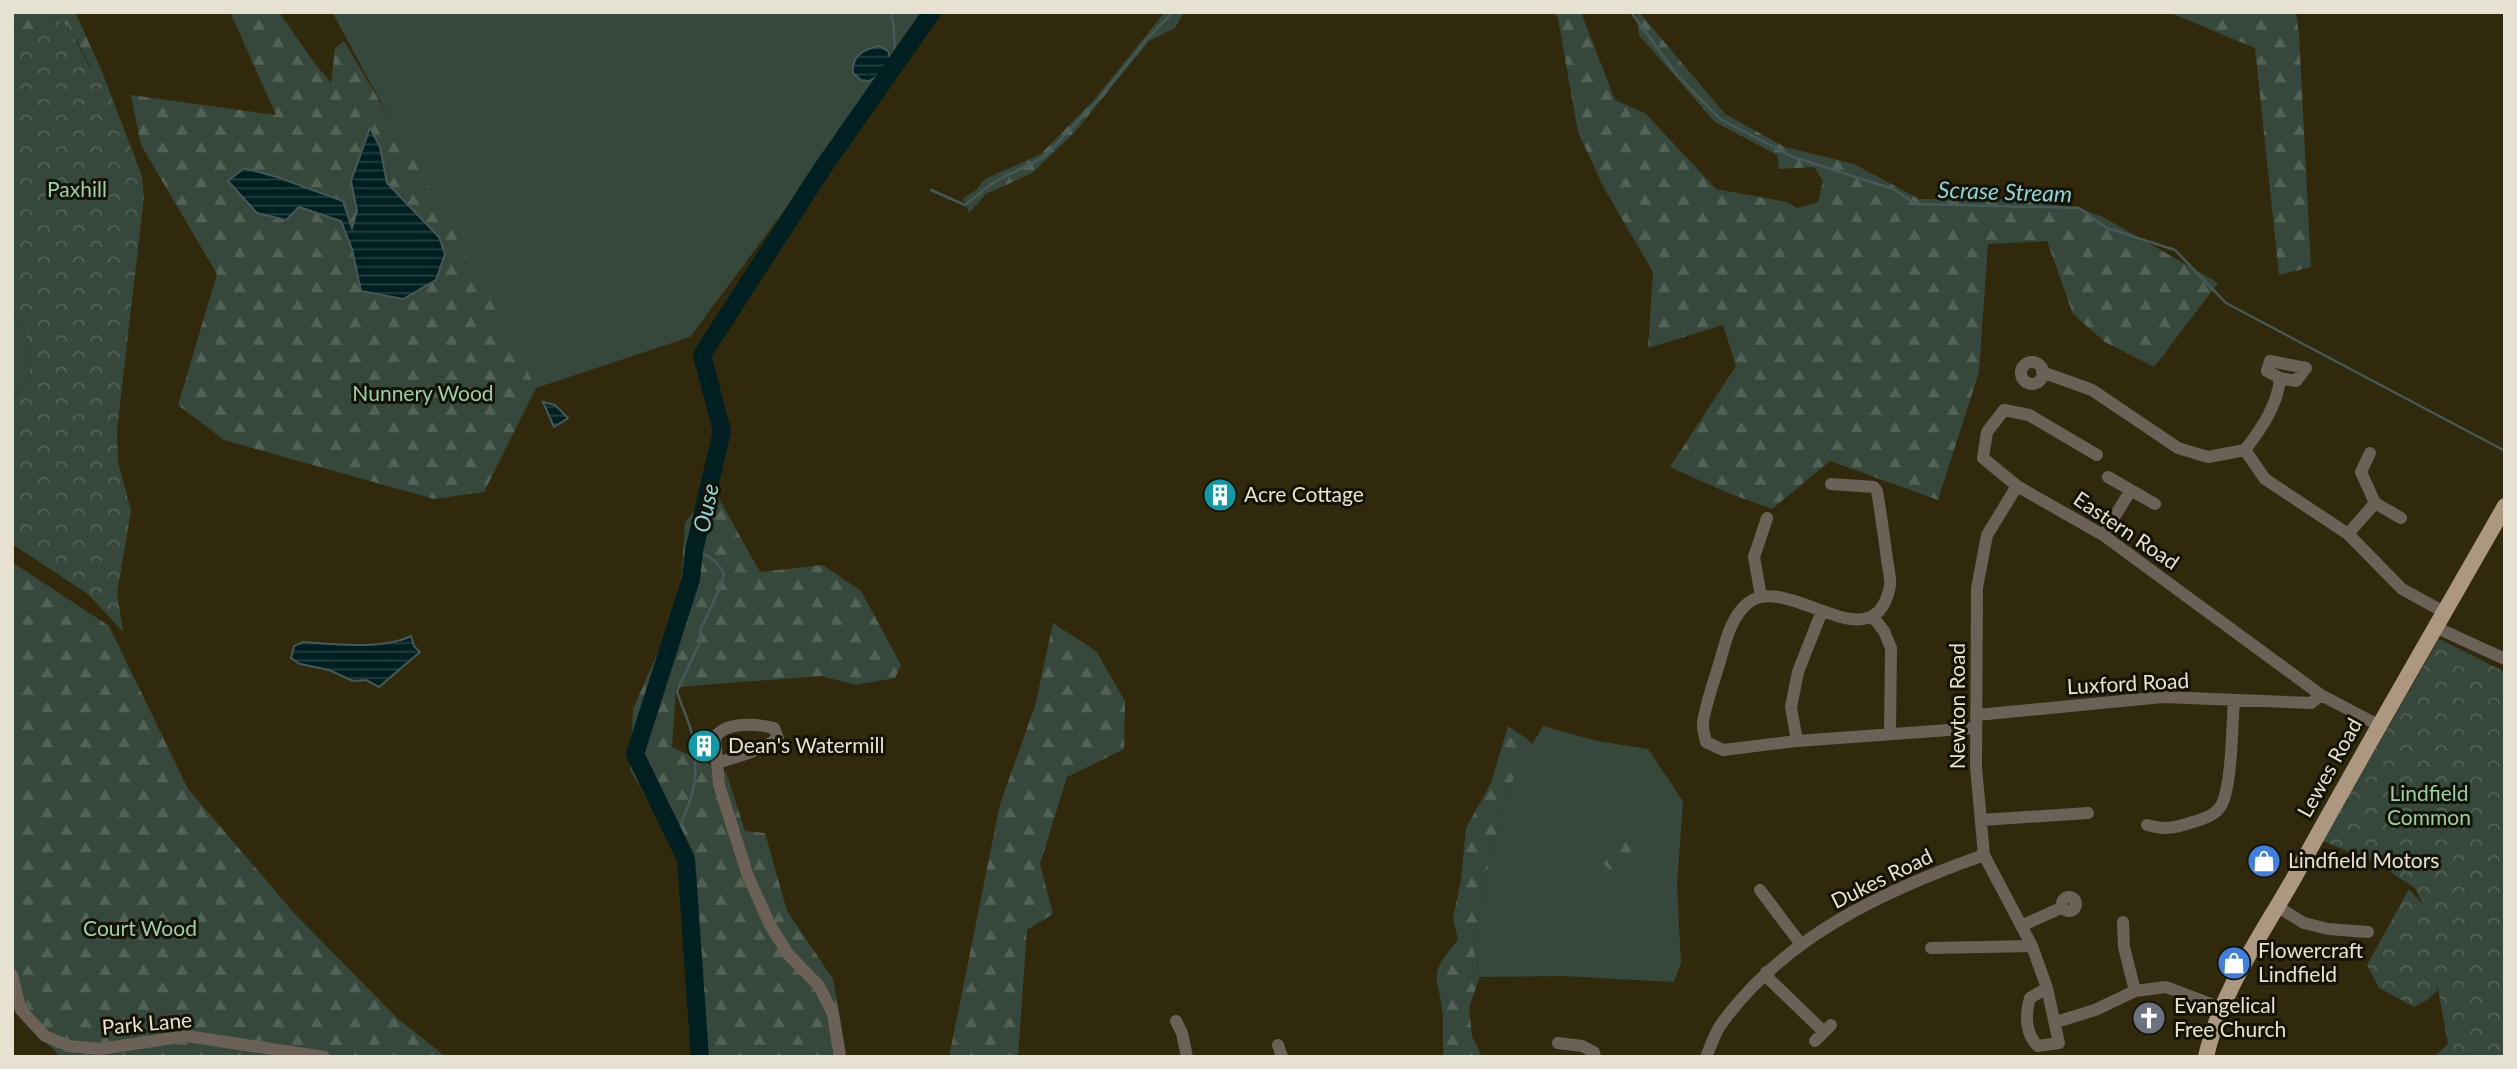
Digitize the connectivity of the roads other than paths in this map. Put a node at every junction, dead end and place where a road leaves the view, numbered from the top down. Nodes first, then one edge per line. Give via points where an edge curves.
1 (2042, 372) dead end
2 (2280, 379) dead end
3 (2245, 450) junction
4 (2370, 453) dead end
5 (2097, 455) dead end
6 (2108, 477) dead end
7 (1831, 484) dead end
8 (2017, 486) junction
9 (2131, 490) junction
10 (2375, 503) junction
11 (2155, 504) dead end
12 (2505, 506) edge
13 (1767, 518) dead end
14 (2401, 518) dead end
15 (2348, 534) junction
16 (2103, 535) junction
17 (1761, 596) junction
18 (1822, 611) junction
19 (1872, 616) junction
20 (2440, 620) junction
21 (2505, 659) edge
22 (2321, 695) junction
23 (2234, 700) junction
24 (1977, 722) junction
25 (2378, 725) junction
26 (1890, 733) junction
27 (1797, 741) junction
28 (717, 763) junction
29 (2088, 813) dead end
30 (1981, 820) junction
31 (2147, 825) dead end
32 (1984, 855) junction
33 (1759, 890) dead end
34 (2277, 907) junction
35 (2063, 908) dead end
36 (2123, 922) dead end
37 (2021, 926) junction
38 (2364, 928) dead end
39 (1800, 943) junction
40 (2032, 946) junction
41 (1931, 947) dead end
42 (12, 975) edge
43 (1765, 978) junction
44 (2047, 988) junction
45 (2135, 991) junction
46 (2222, 1009) junction
47 (1176, 1021) dead end
48 (2056, 1022) junction
49 (1823, 1033) dead end
50 (1558, 1043) dead end
51 (324, 1057) edge
52 (840, 1057) edge
53 (1187, 1057) edge
54 (1595, 1057) edge
55 (1706, 1057) edge
56 (2206, 1057) edge

1 - 3 street via 2092,390 2178,448 2208,457
2 - 3 street via 2262,428
3 - 15 street via 2265,479
4 - 10 street via 2361,472
5 - 8 street, Eastern Road via 2029,415 2004,410 1987,432 1983,458
6 - 9 street
7 - 19 street via 1874,486 1877,491 1891,583 1884,605
8 - 16 street, Eastern Road
8 - 24 street, Newton Road via 1987,535 1978,588
9 - 11 street
9 - 16 street
10 - 14 street
10 - 15 street
12 - 20 main road, Lewes Road
13 - 17 street via 1754,557
15 - 20 street
16 - 22 street, Eastern Road
17 - 18 street
17 - 27 street, Luxford Road via 1738,614 1727,635 1702,725 1706,742 1723,750
18 - 19 street via 1860,620
18 - 27 street via 1798,672 1791,707
19 - 26 street via 1891,649
20 - 21 street
20 - 25 main road, Lewes Road
22 - 23 street, Luxford Road via 2311,704
22 - 25 street, Eastern Road
23 - 24 street, Luxford Road via 2163,697
23 - 31 street via 2230,767 2222,804 2207,818 2171,829
24 - 26 street, Luxford Road
24 - 30 street, Newton Road
25 - 34 main road, Lewes Road
26 - 27 street, Luxford Road
28 - 28 street via 715,737 720,730 774,728 778,738 770,744
28 - 52 street via 719,785 748,877 788,954 819,986 833,1014
29 - 30 street
30 - 32 street, Newton Road
32 - 37 street, Newton Road
32 - 39 street, Dukes Road via 1879,898
33 - 39 street
34 - 38 street via 2305,923 2328,929
34 - 46 main road, Lewes Road
35 - 37 street
36 - 45 street
37 - 40 street, Newton Road
39 - 43 street, Dukes Road
40 - 41 street
40 - 44 street, Newton Road
42 - 51 street, Park Lane via 21,1010 45,1036 69,1046 100,1049 187,1036
43 - 49 street
43 - 55 street, Dukes Road via 1720,1024
44 - 48 street, Newton Road
44 - 48 street via 2030,998 2026,1012 2031,1039 2038,1046 2059,1043
45 - 46 street via 2166,987
45 - 48 street
46 - 56 main road, Lewes Road
47 - 53 street
50 - 54 street via 1582,1046

